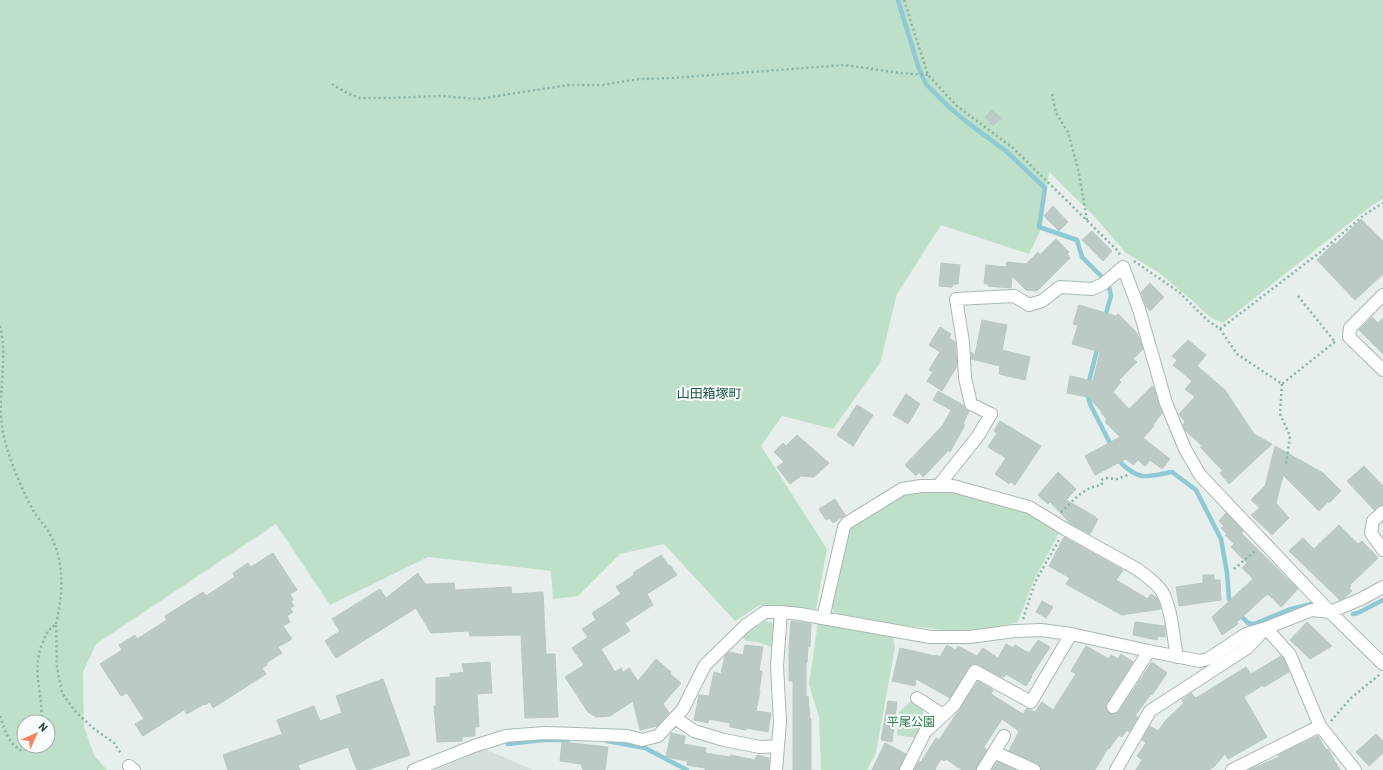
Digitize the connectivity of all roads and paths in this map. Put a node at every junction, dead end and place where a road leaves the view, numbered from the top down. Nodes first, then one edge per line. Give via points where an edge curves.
1 (904, 0) edge
2 (926, 75) junction
3 (332, 84) dead end
4 (1052, 94) dead end
5 (1383, 203) edge
6 (1087, 222) junction
7 (1123, 262) junction
8 (1383, 295) edge
9 (1298, 296) dead end
10 (0, 326) edge
11 (1350, 328) junction
12 (1220, 329) junction
13 (1335, 342) junction
14 (1383, 370) edge
15 (1282, 384) junction
16 (1286, 465) dead end
17 (1128, 475) dead end
18 (939, 485) junction
19 (1383, 512) edge
20 (1052, 521) junction
21 (1065, 529) junction
22 (1265, 544) junction
23 (1383, 550) edge
24 (1234, 569) dead end
25 (1383, 587) edge
26 (781, 612) junction
27 (1330, 612) junction
28 (823, 618) junction
29 (56, 624) junction
30 (1266, 628) junction
31 (1019, 631) junction
32 (1071, 634) junction
33 (1149, 651) junction
34 (1177, 657) junction
35 (1383, 669) edge
36 (917, 698) dead end
37 (1113, 707) dead end
38 (42, 714) edge
39 (944, 715) junction
40 (0, 716) edge
41 (675, 718) junction
42 (1322, 728) junction
43 (1004, 736) dead end
44 (778, 746) junction
45 (16, 747) edge
46 (994, 752) junction
47 (131, 768) edge
48 (414, 770) edge
49 (776, 770) edge
50 (906, 770) edge
51 (983, 770) edge
52 (1034, 770) edge
53 (1116, 770) edge
54 (1232, 770) edge
55 (1355, 770) edge

1 - 2 path
2 - 3 path via 845,65 602,85 569,85 478,98 364,98 348,94
2 - 6 path via 957,106 1013,148
4 - 6 path via 1056,113 1068,132 1079,173
5 - 12 path via 1364,215
6 - 7 path via 1116,249
7 - 12 path via 1130,258 1179,292 1207,320
7 - 18 street via 1106,281 1092,289 1060,287 1042,301 1029,305 1014,296 956,299 970,404 992,414
7 - 22 street via 1166,403 1185,449 1200,476
8 - 11 street
9 - 13 path
10 - 29 path via 3,348 1,422 6,445 27,499 50,534 58,557 62,582
11 - 13 path
11 - 14 street via 1349,337
12 - 15 path via 1237,354
13 - 15 path
15 - 16 path via 1280,414 1290,436
17 - 20 path via 1101,480 1100,486 1090,487 1083,492
18 - 20 street via 953,486 1029,507
18 - 28 street via 902,489 847,523
19 - 23 street via 1373,521 1371,533
20 - 21 street
21 - 31 path via 1035,582
21 - 34 street via 1137,569 1161,590 1169,610
22 - 24 path
22 - 27 street
25 - 27 street
26 - 28 street
26 - 41 street via 765,612 745,626 704,665 683,709
26 - 44 street via 777,666 780,722
27 - 30 street via 1312,610
27 - 35 street
28 - 31 street via 930,637 970,637
29 - 38 path via 47,631 36,668
29 - 47 path via 57,668 62,693 75,711 114,743
30 - 34 street via 1246,634 1208,659 1200,661
30 - 42 street via 1290,655
30 - 53 street via 1247,648 1150,711
31 - 32 street via 1041,630
32 - 33 street
32 - 39 street via 1031,702 975,671 954,705
33 - 34 street
33 - 37 street
35 - 42 path via 1350,698 1327,727
36 - 39 street
39 - 50 street via 925,732
40 - 45 path via 7,738
41 - 44 street via 694,731 724,740 760,747
41 - 48 street via 658,736 642,740 627,736 545,733 506,736
42 - 54 street
42 - 55 street
43 - 46 street
44 - 49 street
46 - 51 street
46 - 52 street

